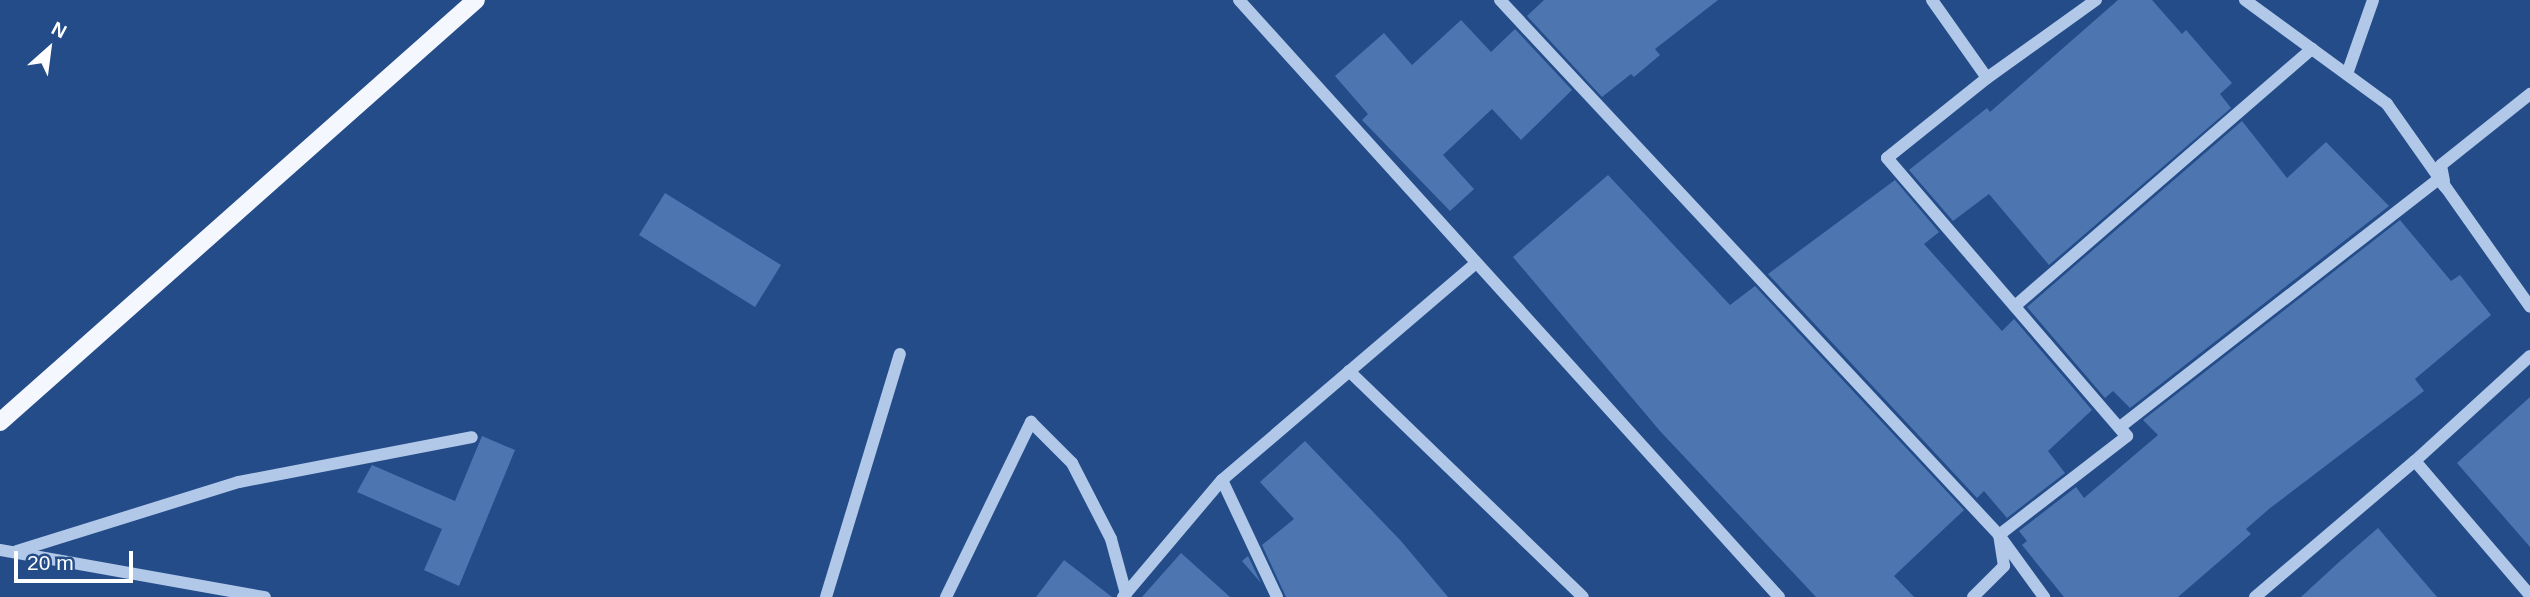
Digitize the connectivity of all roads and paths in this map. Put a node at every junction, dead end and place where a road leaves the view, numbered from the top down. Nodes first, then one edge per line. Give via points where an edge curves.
1 (476, 0) edge
2 (1239, 0) edge
3 (1500, 0) edge
4 (1932, 0) edge
5 (2096, 0) edge
6 (2245, 0) edge
7 (2373, 0) edge
8 (2312, 49) junction
9 (2347, 74) junction
10 (1987, 78) junction
11 (2530, 94) edge
12 (2446, 188) junction
13 (1475, 264) junction
14 (2015, 306) junction
15 (2530, 307) edge
16 (900, 354) dead end
17 (2530, 356) edge
18 (1349, 371) junction
19 (0, 422) edge
20 (2127, 436) junction
21 (472, 437) dead end
22 (2415, 461) junction
23 (1222, 480) junction
24 (1999, 536) junction
25 (0, 550) edge
26 (17, 551) junction
27 (2530, 594) edge
28 (1124, 595) edge
29 (265, 597) edge
30 (826, 597) edge
31 (946, 597) edge
32 (1277, 597) edge
33 (1583, 597) edge
34 (1779, 597) edge
35 (1973, 597) edge
36 (2044, 597) edge
37 (2255, 597) edge

1 - 19 main road
2 - 13 street
3 - 24 street
4 - 10 street
5 - 10 street
6 - 8 street
7 - 9 street
8 - 9 street
8 - 14 street
9 - 12 street via 2387,104
10 - 14 street via 1887,158
11 - 12 street via 2441,165
12 - 15 street
12 - 20 street via 2438,179 2427,187 2120,427
13 - 18 street
13 - 34 street
14 - 20 street
16 - 30 street
17 - 22 street
18 - 23 street
18 - 33 street
20 - 24 street
21 - 26 street via 239,482
22 - 27 street
22 - 37 street
23 - 28 street
23 - 32 street
24 - 35 street via 2004,566
24 - 36 street
25 - 26 street
26 - 29 street
28 - 31 street via 1111,539 1072,463 1031,422

